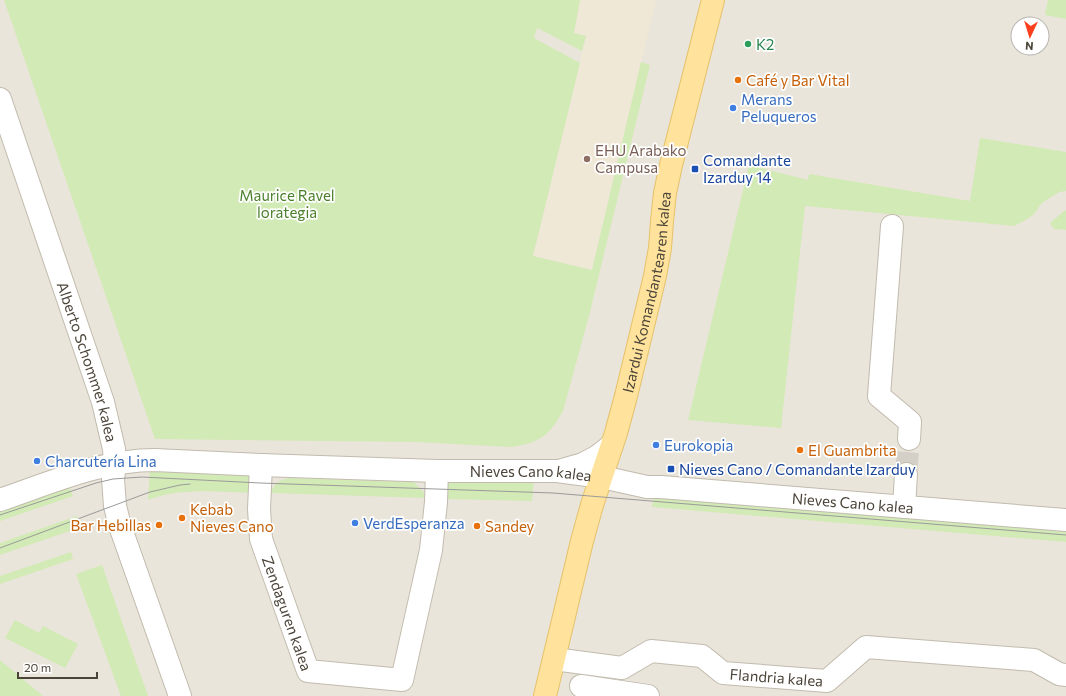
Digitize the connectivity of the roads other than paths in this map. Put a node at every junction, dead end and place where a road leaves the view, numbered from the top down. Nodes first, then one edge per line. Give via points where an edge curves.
1 (713, 0) edge
2 (0, 99) edge
3 (892, 226) dead end
4 (909, 439) tunnel mouth
5 (612, 445) junction
6 (115, 464) junction
7 (261, 465) junction
8 (437, 471) junction
9 (557, 471) junction
10 (906, 474) tunnel mouth
11 (602, 477) junction
12 (0, 500) edge
13 (904, 507) junction
14 (1066, 520) edge
15 (554, 658) junction
16 (1066, 675) edge
17 (581, 686) dead end
18 (180, 696) edge
19 (545, 696) edge
20 (648, 696) edge

1 - 5 main road, Izardui Komandantearen kalea via 671,165 655,276
2 - 6 street, Alberto Schommer kalea via 103,402 113,443
3 - 4 street via 879,396 910,422
5 - 9 street via 583,464
5 - 11 main road, Izardui Komandantearen kalea
6 - 7 street, Nieves Cano kalea via 155,460
6 - 12 street, Nieves Cano kalea via 78,473
6 - 18 street, Alberto Schommer kalea via 115,506 120,526
7 - 8 street, Nieves Cano kalea
7 - 8 street, Zendaguren kalea via 259,509 262,539 308,671 402,680 431,550
8 - 9 street, Nieves Cano kalea
9 - 11 street, Nieves Cano kalea
10 - 13 street
11 - 13 street, Nieves Cano kalea via 647,487
11 - 15 main road, Izardui Komandantearen kalea via 583,534
13 - 14 street, Nieves Cano kalea
15 - 16 street, Flandria kalea via 622,668 651,651 702,656 723,673 826,681 866,647 1034,660 1059,674
15 - 19 main road, Izardui Komandantearen kalea
17 - 20 street

